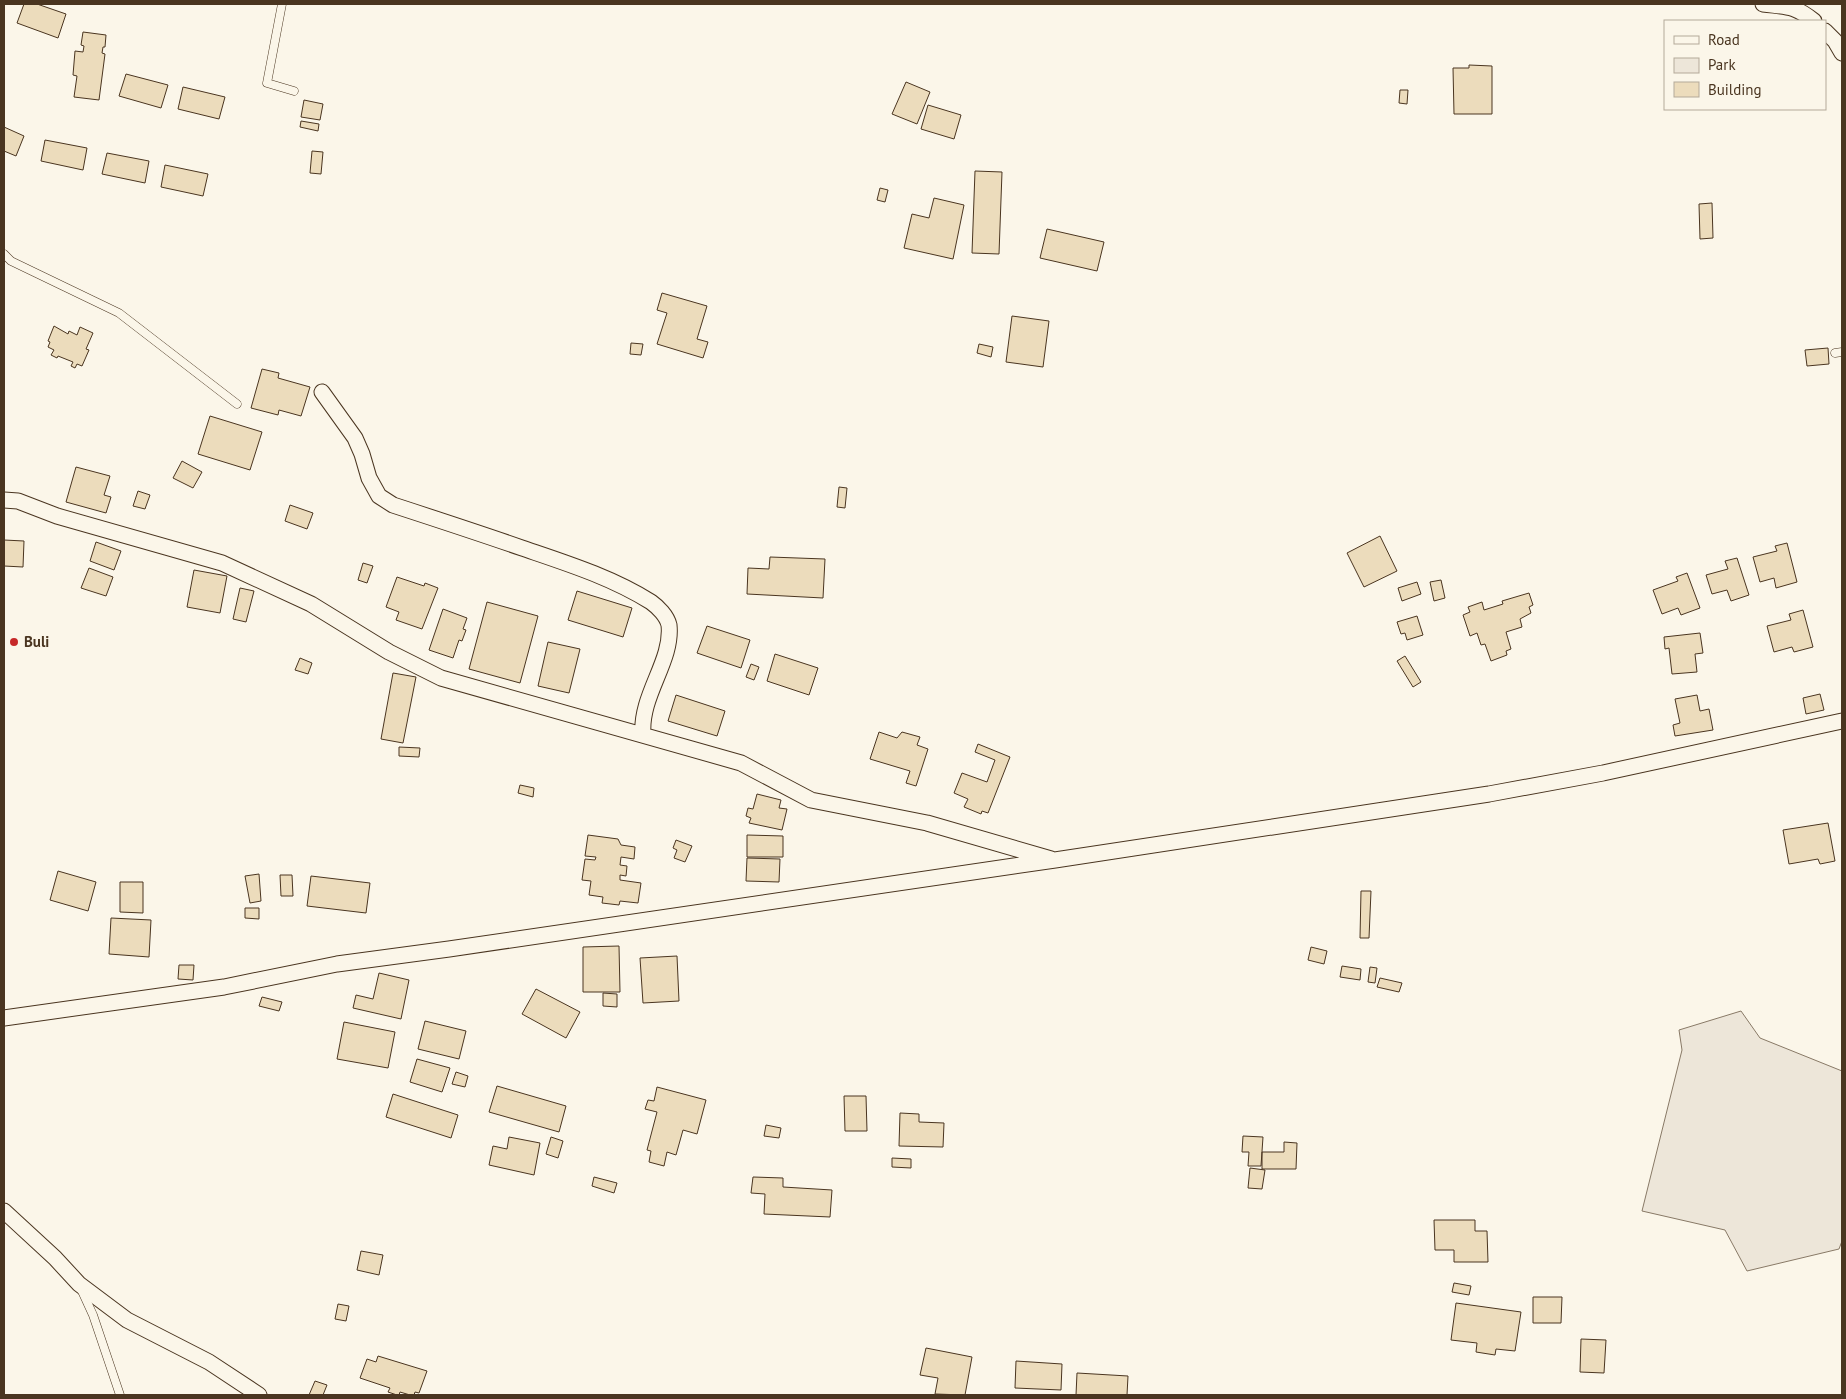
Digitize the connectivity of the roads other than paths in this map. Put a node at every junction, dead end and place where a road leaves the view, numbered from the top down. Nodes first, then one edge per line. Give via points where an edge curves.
1 (282, 4) edge
2 (1763, 4) edge
3 (1813, 20) edge
4 (1826, 33) edge
5 (1842, 53) edge
6 (294, 91) dead end
7 (4, 254) edge
8 (322, 392) dead end
9 (238, 404) dead end
10 (4, 500) edge
11 (1842, 721) edge
12 (643, 734) junction
13 (1054, 860) junction
14 (4, 1018) edge
15 (4, 1211) edge
16 (79, 1284) junction
17 (120, 1395) edge
18 (259, 1395) edge

1 - 6 lane via 267,83
2 - 3 street via 1793,8
4 - 5 street
7 - 9 lane via 11,261 119,313
8 - 12 street via 355,438 379,496 393,504 582,568 652,603 663,613 668,623 667,644 644,708
10 - 12 street via 18,501 57,516 222,563 310,604 388,652 441,678
11 - 13 street via 1603,773 1489,794
12 - 13 street via 741,764 812,800 927,823
13 - 14 street via 337,964 224,987
15 - 16 street
16 - 17 lane
16 - 18 street via 127,1320 209,1362

